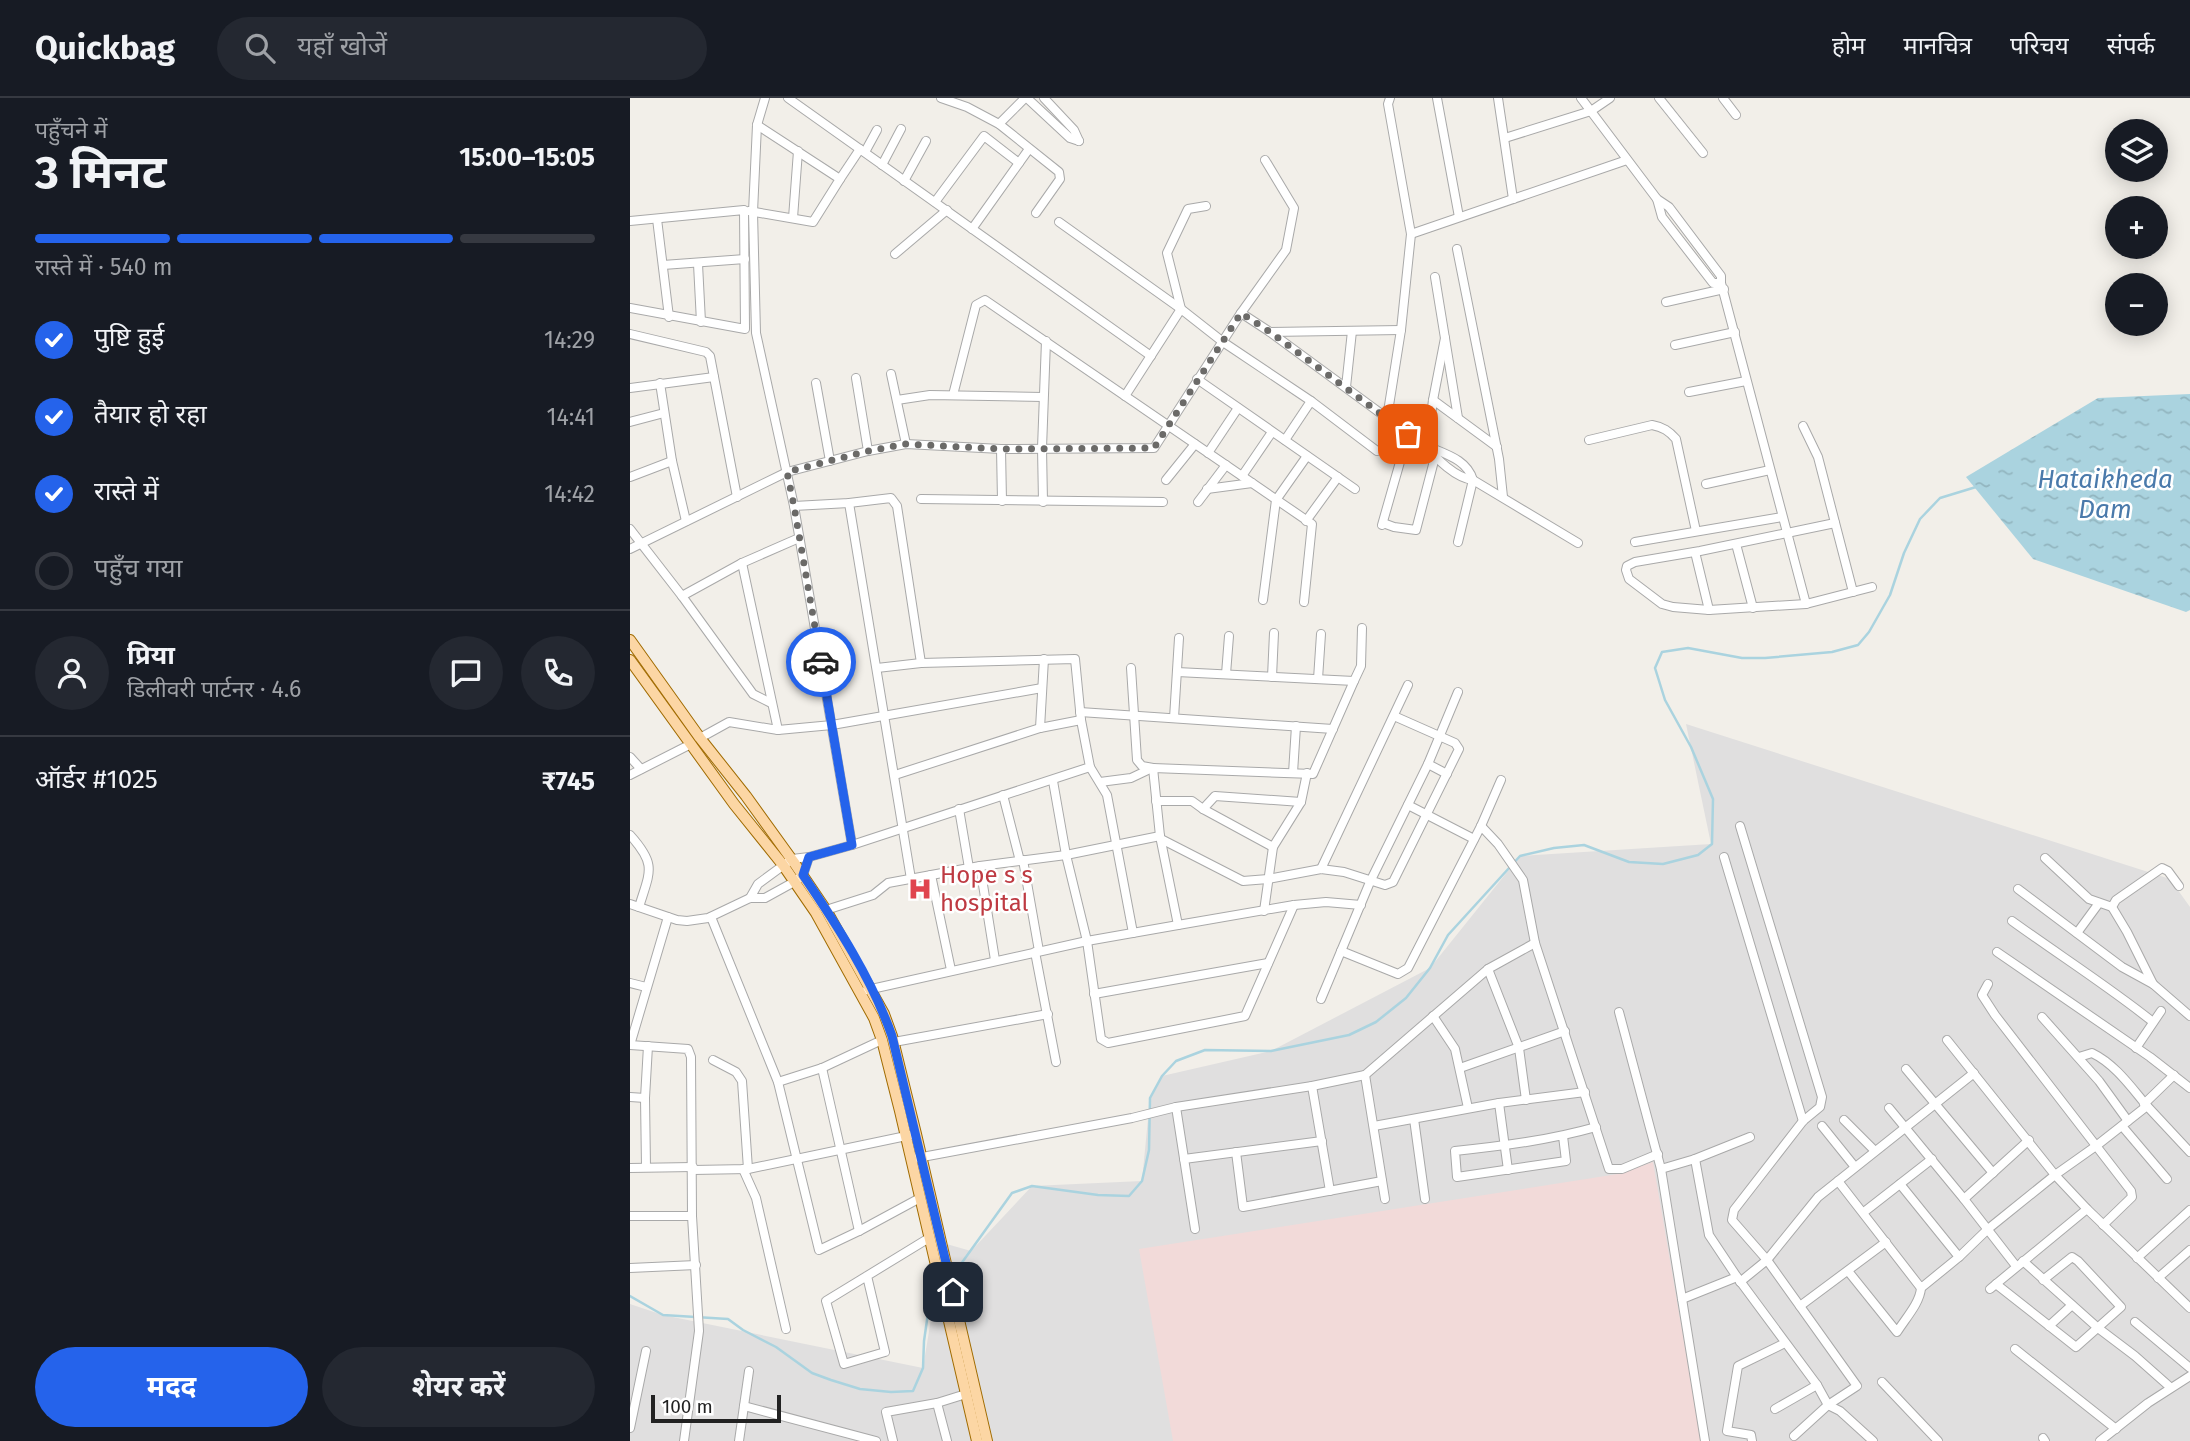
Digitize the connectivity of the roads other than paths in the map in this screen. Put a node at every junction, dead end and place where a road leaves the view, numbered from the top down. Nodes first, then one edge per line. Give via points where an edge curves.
1 (765, 98) edge
2 (788, 98) edge
3 (941, 98) edge
4 (1026, 98) edge
5 (1044, 98) edge
6 (1390, 98) edge
7 (1437, 98) edge
8 (1497, 98) edge
9 (1581, 98) edge
10 (1610, 98) edge
11 (1659, 98) edge
12 (1723, 98) edge
13 (1591, 111) junction
14 (1736, 115) dead end
15 (999, 124) junction
16 (757, 125) junction
17 (901, 129) dead end
18 (877, 130) dead end
19 (1505, 138) junction
20 (926, 141) dead end
21 (1029, 149) junction
22 (798, 151) junction
23 (862, 151) junction
24 (1703, 153) dead end
25 (1265, 160) dead end
26 (1628, 160) junction
27 (1019, 163) junction
28 (882, 165) junction
29 (840, 179) junction
30 (904, 181) junction
31 (1513, 198) junction
32 (1657, 198) junction
33 (934, 202) junction
34 (1206, 206) dead end
35 (947, 210) junction
36 (748, 211) junction
37 (1036, 213) dead end
38 (1459, 217) junction
39 (793, 218) junction
40 (657, 219) junction
41 (630, 221) edge
42 (1059, 222) dead end
43 (972, 229) junction
44 (1411, 234) junction
45 (1696, 242) junction
46 (1686, 248) junction
47 (1457, 249) dead end
48 (895, 254) dead end
49 (745, 259) junction
50 (698, 264) junction
51 (663, 265) junction
52 (1435, 277) dead end
53 (1722, 286) junction
54 (1666, 302) dead end
55 (630, 308) edge
56 (1181, 309) junction
57 (1241, 313) junction
58 (669, 317) junction
59 (701, 322) junction
60 (1401, 330) junction
61 (1352, 331) junction
62 (1270, 332) junction
63 (1735, 332) junction
64 (630, 334) edge
65 (1445, 338) junction
66 (1046, 341) junction
67 (1223, 342) junction
68 (1675, 345) dead end
69 (1151, 356) junction
70 (891, 373) dead end
71 (714, 377) junction
72 (856, 378) dead end
73 (1197, 379) junction
74 (1746, 381) junction
75 (660, 383) junction
76 (816, 383) dead end
77 (1346, 387) junction
78 (630, 388) edge
79 (1689, 392) dead end
80 (953, 395) junction
81 (1125, 396) junction
82 (1043, 397) junction
83 (897, 400) junction
84 (1433, 400) junction
85 (1311, 401) junction
86 (1238, 408) junction
87 (664, 413) junction
88 (1387, 418) junction
89 (1458, 418) junction
90 (630, 422) edge
91 (1168, 425) junction
92 (1803, 426) dead end
93 (1272, 432) junction
94 (1408, 434) junction
95 (1284, 440) junction
96 (1589, 440) dead end
97 (906, 444) junction
98 (1195, 444) junction
99 (1427, 446) junction
100 (1497, 447) junction
101 (1042, 448) junction
102 (1001, 449) junction
103 (868, 451) junction
104 (1377, 452) dead end
105 (1209, 453) junction
106 (1307, 456) junction
107 (1435, 457) junction
108 (672, 461) junction
109 (830, 461) junction
110 (1226, 465) junction
111 (1770, 470) junction
112 (787, 472) junction
113 (1242, 475) junction
114 (630, 477) edge
115 (1338, 477) junction
116 (1166, 480) dead end
117 (1473, 480) junction
118 (1252, 483) junction
119 (1706, 484) dead end
120 (1207, 489) junction
121 (1355, 489) dead end
122 (737, 497) junction
123 (1503, 497) junction
124 (921, 499) dead end
125 (1276, 500) junction
126 (1002, 502) junction
127 (1043, 502) junction
128 (1163, 502) dead end
129 (1198, 502) dead end
130 (849, 503) junction
131 (794, 506) junction
132 (1782, 517) junction
133 (686, 521) junction
134 (1306, 521) junction
135 (1835, 523) junction
136 (630, 529) edge
137 (1696, 531) junction
138 (1787, 534) junction
139 (799, 538) junction
140 (1458, 542) dead end
141 (1634, 542) dead end
142 (642, 543) junction
143 (1578, 543) dead end
144 (1737, 544) junction
145 (630, 549) edge
146 (1695, 552) junction
147 (743, 563) junction
148 (1872, 587) dead end
149 (1853, 592) junction
150 (681, 596) junction
151 (1263, 600) dead end
152 (1304, 602) dead end
153 (1806, 604) junction
154 (1753, 608) junction
155 (1709, 610) junction
156 (1362, 628) dead end
157 (1274, 633) dead end
158 (1321, 634) dead end
159 (1229, 636) dead end
160 (1179, 638) dead end
161 (630, 640) edge
162 (1044, 659) junction
163 (630, 660) edge
164 (921, 663) junction
165 (877, 668) junction
166 (1130, 668) dead end
167 (1177, 672) junction
168 (1226, 674) junction
169 (1272, 677) junction
170 (1318, 679) junction
171 (1354, 681) junction
172 (1408, 685) dead end
173 (1042, 688) junction
174 (1458, 692) dead end
175 (771, 703) junction
176 (1080, 716) junction
177 (1135, 716) junction
178 (1394, 716) junction
179 (885, 717) junction
180 (1174, 718) junction
181 (832, 725) junction
182 (1296, 726) junction
183 (1040, 727) junction
184 (1332, 729) junction
185 (778, 730) junction
186 (1440, 737) junction
187 (696, 741) junction
188 (630, 757) edge
189 (1428, 764) junction
190 (1090, 767) junction
191 (640, 769) junction
192 (1149, 770) junction
193 (1293, 773) junction
194 (1307, 773) junction
195 (1447, 774) junction
196 (630, 775) edge
197 (895, 775) junction
198 (1501, 780) dead end
199 (1053, 781) junction
200 (1100, 782) junction
201 (1003, 795) junction
202 (1156, 801) junction
203 (1301, 802) junction
204 (1408, 805) junction
205 (958, 809) junction
206 (1203, 809) junction
207 (1426, 815) junction
208 (1481, 826) junction
209 (1740, 826) dead end
210 (904, 829) junction
211 (630, 835) edge
212 (1160, 838) junction
213 (1474, 839) junction
214 (1115, 844) junction
215 (852, 845) junction
216 (1273, 847) junction
217 (1066, 855) junction
218 (809, 857) junction
219 (1724, 857) dead end
220 (2045, 858) dead end
221 (1021, 860) junction
222 (787, 862) junction
223 (980, 866) junction
224 (969, 867) junction
225 (1321, 869) junction
226 (931, 875) junction
227 (798, 879) junction
228 (911, 879) junction
229 (1268, 879) junction
230 (1370, 882) junction
231 (2179, 887) dead end
232 (2018, 889) dead end
233 (750, 898) junction
234 (2099, 903) junction
235 (1294, 905) junction
236 (1361, 905) junction
237 (634, 906) edge
238 (2112, 907) junction
239 (826, 910) junction
240 (1264, 911) junction
241 (668, 917) junction
242 (711, 917) junction
243 (2012, 922) dead end
244 (1178, 925) junction
245 (1133, 933) junction
246 (2077, 933) junction
247 (1087, 941) junction
248 (1535, 943) junction
249 (1037, 951) junction
250 (1341, 951) junction
251 (1997, 952) dead end
252 (995, 960) junction
253 (1268, 963) junction
254 (1488, 969) junction
255 (951, 970) junction
256 (630, 984) edge
257 (1988, 984) dead end
258 (2153, 984) junction
259 (646, 987) junction
260 (866, 990) junction
261 (1094, 994) junction
262 (1321, 999) dead end
263 (2161, 1011) dead end
264 (1619, 1012) dead end
265 (1048, 1014) junction
266 (1433, 1016) junction
267 (2190, 1016) edge
268 (2042, 1017) dead end
269 (2153, 1023) junction
270 (1565, 1031) junction
271 (882, 1040) junction
272 (1947, 1040) dead end
273 (894, 1042) junction
274 (630, 1045) edge
275 (648, 1046) junction
276 (1519, 1048) junction
277 (2136, 1048) junction
278 (2079, 1057) junction
279 (713, 1060) dead end
280 (1056, 1062) dead end
281 (822, 1068) junction
282 (1460, 1068) junction
283 (1906, 1069) dead end
284 (1974, 1073) junction
285 (1365, 1075) junction
286 (2174, 1075) junction
287 (896, 1077) junction
288 (778, 1082) junction
289 (1312, 1086) junction
290 (2190, 1088) edge
291 (1585, 1092) junction
292 (630, 1097) edge
293 (645, 1098) junction
294 (1526, 1100) junction
295 (1499, 1103) junction
296 (1936, 1105) junction
297 (2146, 1105) junction
298 (1176, 1107) junction
299 (1468, 1108) junction
300 (1889, 1108) dead end
301 (1415, 1119) junction
302 (1844, 1120) dead end
303 (1803, 1121) junction
304 (2125, 1124) junction
305 (1374, 1126) junction
306 (1822, 1126) dead end
307 (1906, 1126) junction
308 (1596, 1128) junction
309 (910, 1135) junction
310 (1563, 1136) junction
311 (1750, 1137) dead end
312 (2029, 1140) junction
313 (1322, 1141) junction
314 (1504, 1146) junction
315 (2096, 1146) junction
316 (842, 1150) junction
317 (1875, 1151) junction
318 (1236, 1152) junction
319 (2190, 1152) edge
320 (1658, 1154) junction
321 (916, 1158) junction
322 (1184, 1159) junction
323 (1695, 1159) junction
324 (1932, 1159) junction
325 (797, 1160) junction
326 (646, 1167) junction
327 (1855, 1167) junction
328 (630, 1168) edge
329 (693, 1169) junction
330 (745, 1169) junction
331 (1661, 1169) junction
332 (1508, 1170) junction
333 (1993, 1173) junction
334 (2055, 1175) junction
335 (2167, 1179) dead end
336 (1382, 1181) junction
337 (1838, 1181) junction
338 (1900, 1184) junction
339 (1330, 1191) junction
340 (920, 1198) junction
341 (1385, 1199) dead end
342 (1425, 1199) dead end
343 (1964, 1199) junction
344 (2087, 1209) junction
345 (2190, 1210) edge
346 (1864, 1212) junction
347 (630, 1216) edge
348 (692, 1216) junction
349 (2103, 1225) junction
350 (1195, 1229) dead end
351 (1988, 1229) junction
352 (859, 1231) junction
353 (929, 1238) junction
354 (1886, 1242) junction
355 (2190, 1250) edge
356 (939, 1256) junction
357 (1959, 1257) junction
358 (2137, 1258) junction
359 (1767, 1260) junction
360 (2020, 1264) junction
361 (696, 1265) junction
362 (630, 1268) edge
363 (1848, 1271) junction
364 (867, 1276) junction
365 (2158, 1278) junction
366 (1739, 1280) junction
367 (2043, 1280) junction
368 (1921, 1288) junction
369 (1682, 1299) junction
370 (2072, 1305) junction
371 (1800, 1306) junction
372 (2190, 1308) edge
373 (953, 1313) junction
374 (2135, 1322) dead end
375 (2049, 1326) junction
376 (2098, 1328) junction
377 (786, 1329) dead end
378 (1785, 1343) junction
379 (2015, 1349) dead end
380 (646, 1351) dead end
381 (2190, 1368) edge
382 (749, 1371) dead end
383 (630, 1376) edge
384 (2190, 1376) edge
385 (640, 1378) junction
386 (1882, 1382) dead end
387 (1817, 1384) junction
388 (2170, 1387) junction
389 (966, 1394) junction
390 (937, 1403) junction
391 (1828, 1405) junction
392 (744, 1406) junction
393 (1776, 1409) dead end
394 (630, 1428) edge
395 (2116, 1429) junction
396 (1794, 1436) dead end
397 (684, 1441) edge
398 (739, 1441) edge
399 (876, 1441) edge
400 (893, 1441) edge
401 (947, 1441) edge
402 (977, 1441) edge
403 (987, 1441) edge
404 (1705, 1441) edge
405 (1752, 1441) edge
406 (1873, 1441) edge
407 (1938, 1441) edge
408 (2100, 1441) edge

1 - 16 street
2 - 23 street
3 - 15 street
4 - 5 street via 1079,141
4 - 15 street
6 - 44 street
7 - 38 street
8 - 19 street
9 - 13 street
10 - 13 street
11 - 24 street
12 - 14 street
13 - 19 street
13 - 26 street
15 - 21 street
16 - 22 street
16 - 36 street
17 - 28 street
18 - 23 street
19 - 31 street
20 - 30 street
21 - 27 street
21 - 37 street via 1060,175
22 - 29 street
22 - 39 street
23 - 28 street
23 - 29 street
25 - 57 street via 1294,208 1286,250
26 - 31 street
26 - 32 street
27 - 33 street via 985,136
27 - 43 street
28 - 30 street
29 - 39 street via 813,222
30 - 33 street
31 - 38 street
32 - 45 street via 1670,207
32 - 46 street via 1662,217
33 - 35 street
34 - 56 street via 1188,209 1167,253
35 - 43 street
35 - 48 street
36 - 39 street
36 - 40 street
36 - 49 street
36 - 112 street via 756,333
38 - 44 street
40 - 41 street
40 - 51 street
42 - 56 street
43 - 69 street
44 - 60 street
45 - 46 street
45 - 53 street via 1721,276
46 - 53 street via 1713,283
47 - 100 street
49 - 50 street
49 - 59 street via 745,329
50 - 51 street
50 - 59 street
51 - 58 street
52 - 65 street
53 - 54 street
53 - 63 street
55 - 58 street
56 - 67 street
56 - 69 street
57 - 62 street
57 - 67 street
58 - 59 street
60 - 61 street
60 - 88 street
61 - 62 street
61 - 77 street
62 - 77 street
63 - 68 street
63 - 74 street
64 - 71 street via 706,352
65 - 84 street
65 - 89 street
66 - 80 street via 985,300 976,305
66 - 81 street
66 - 82 street
67 - 73 street
67 - 85 street
69 - 81 street
70 - 83 street
71 - 75 street
71 - 122 street
72 - 103 street
73 - 86 street
73 - 91 street
74 - 79 street
74 - 111 street
75 - 78 street
75 - 87 street
76 - 109 street
77 - 88 street
80 - 82 street
80 - 83 street
81 - 91 street
82 - 101 street
83 - 97 street
84 - 89 street
84 - 99 street
85 - 95 street
85 - 104 street
86 - 93 street
86 - 105 street
87 - 90 street
87 - 108 street
88 - 94 street
89 - 100 street
91 - 98 street
91 - 101 street via 1154,448
92 - 135 street via 1818,457
93 - 95 street
93 - 113 street
94 - 99 street
94 - 107 street via 1382,526 1416,530
95 - 106 street
96 - 137 street via 1652,425 1670,432 1676,439
97 - 102 street
97 - 103 street
98 - 105 street
98 - 116 street
99 - 107 street
99 - 117 street via 1470,470
100 - 123 street
101 - 102 street
101 - 127 street
102 - 126 street
103 - 109 street
105 - 110 street
106 - 115 street
106 - 125 street
107 - 117 street
108 - 114 street
108 - 133 street
109 - 112 street
110 - 113 street
110 - 120 street
111 - 119 street
111 - 132 street
112 - 122 street
112 - 131 street
113 - 118 street
115 - 121 street
115 - 134 street
117 - 123 street
117 - 140 street
118 - 120 street
118 - 125 street
120 - 129 street
122 - 133 street
123 - 143 street
124 - 126 street
125 - 134 street
125 - 151 street
126 - 127 street
127 - 128 street
130 - 131 street
130 - 164 street via 891,498 897,506
130 - 165 street
131 - 139 street
132 - 137 street
132 - 138 street
133 - 142 street
134 - 152 street via 1312,524
135 - 138 street
135 - 149 street
136 - 142 street
137 - 141 street
138 - 144 street
138 - 153 street
139 - 147 street
139 - 181 street
142 - 145 street
142 - 150 street
144 - 146 street
144 - 154 street
146 - 155 street
146 - 155 street via 1635,562 1627,566 1626,574 1662,604
147 - 150 street
147 - 175 street
148 - 149 street
149 - 153 street
150 - 175 street via 752,694
153 - 154 street
154 - 155 street
156 - 171 street via 1361,666
157 - 169 street
158 - 170 street
159 - 168 street
160 - 167 street
161 - 187 main road
162 - 164 street
162 - 173 street
162 - 176 street via 1075,659
163 - 187 main road
164 - 165 street
165 - 179 street
166 - 177 street
167 - 168 street
167 - 180 street
168 - 169 street
169 - 170 street
170 - 171 street
171 - 184 street
172 - 178 street
173 - 179 street
173 - 183 street
174 - 186 street
175 - 185 street
176 - 177 street
176 - 183 street
176 - 190 street
177 - 180 street
177 - 192 street via 1136,760
178 - 186 street
178 - 225 street
179 - 181 street
179 - 197 street
180 - 182 street
181 - 185 street
181 - 215 street
182 - 184 street
182 - 193 street
183 - 197 street
184 - 194 street via 1312,774
185 - 187 street via 729,722
186 - 189 street
186 - 195 street via 1459,749
187 - 191 street
187 - 222 main road via 746,796
188 - 191 street
189 - 195 street
189 - 204 street
190 - 199 street
190 - 200 street
191 - 196 street
192 - 193 street
192 - 200 street
192 - 202 street
193 - 194 street
194 - 203 street
195 - 207 street
197 - 210 street
198 - 208 street
199 - 201 street
199 - 217 street
200 - 214 street via 1107,795
201 - 205 street
201 - 221 street
202 - 206 street via 1192,801
202 - 212 street
203 - 206 street via 1215,796
203 - 216 street
204 - 207 street
204 - 230 street
205 - 210 street
205 - 224 street
206 - 216 street
207 - 213 street
207 - 230 street via 1393,882
208 - 213 street
208 - 248 street via 1523,880
209 - 303 street via 1822,1097 1820,1107
210 - 215 street
210 - 228 street
211 - 237 street via 650,866
212 - 214 street
212 - 229 street via 1243,881
212 - 244 street
213 - 250 street via 1408,968 1398,974
214 - 217 street
214 - 245 street
215 - 218 street
216 - 229 street
217 - 221 street
217 - 247 street
218 - 222 street
218 - 227 street
219 - 303 street
220 - 234 street via 2088,899
221 - 223 street
221 - 249 street
222 - 227 main road
222 - 233 street via 758,884
223 - 224 street
223 - 252 street
224 - 226 street
225 - 229 street
225 - 230 street
226 - 228 street
226 - 255 street
227 - 233 street via 765,898
227 - 239 main road
227 - 260 main road
228 - 239 street via 888,883 873,894
229 - 240 street
230 - 236 street
231 - 238 street via 2162,868
232 - 246 street
233 - 242 street
234 - 238 street
234 - 246 street
235 - 236 street
235 - 240 street
235 - 253 street
236 - 250 street
237 - 241 street
238 - 258 street
239 - 260 main road
240 - 244 street
241 - 242 street via 687,921
241 - 259 street
242 - 288 street
243 - 269 street
244 - 245 street
245 - 247 street
246 - 258 street
247 - 249 street
247 - 261 street
248 - 254 street
248 - 270 street
249 - 252 street
249 - 265 street
250 - 262 street
251 - 277 street
252 - 255 street
253 - 261 street
253 - 261 street via 1245,1016 1108,1043 1101,1039
254 - 266 street
254 - 276 street
255 - 260 street
256 - 259 street
257 - 315 street via 1982,995 1995,1015
258 - 267 street
259 - 274 street
260 - 271 main road
260 - 273 main road via 884,1014
263 - 269 street
264 - 320 street
265 - 273 street
265 - 280 street
266 - 282 street via 1455,1049
266 - 285 street
268 - 278 street
269 - 277 street
270 - 276 street
270 - 291 street
271 - 281 street
271 - 287 main road
272 - 284 street
273 - 287 main road
274 - 275 street
275 - 293 street
275 - 329 street via 688,1049 691,1057
276 - 282 street
276 - 294 street
277 - 286 street
278 - 297 street via 2092,1053 2102,1058
278 - 304 street
279 - 330 street via 736,1072 742,1081
281 - 288 street
281 - 316 street
282 - 299 street
283 - 296 street
284 - 296 street
284 - 312 street
285 - 289 street
285 - 305 street
286 - 290 street
286 - 297 street
287 - 309 main road
288 - 325 street
289 - 298 street
289 - 313 street
291 - 294 street
291 - 308 street
292 - 293 street
293 - 326 street
294 - 295 street
295 - 299 street
295 - 314 street
296 - 307 street
296 - 333 street
297 - 304 street
297 - 319 street
298 - 321 street
298 - 322 street
299 - 301 street
300 - 307 street
301 - 305 street
301 - 342 street
302 - 317 street
303 - 359 street via 1734,1210 1732,1220
304 - 315 street
304 - 335 street
305 - 336 street
306 - 327 street
307 - 317 street
307 - 324 street
308 - 310 street
308 - 320 street via 1609,1169 1622,1169
309 - 316 street
309 - 321 main road
310 - 314 street
310 - 332 street via 1566,1161
311 - 323 street
312 - 333 street
312 - 334 street
313 - 318 street
313 - 339 street
314 - 332 street
314 - 332 street via 1455,1151 1457,1177
315 - 334 street
315 - 349 street via 2132,1197
316 - 325 street
316 - 352 street
317 - 327 street
318 - 322 street
318 - 339 street via 1243,1207
320 - 331 street
321 - 340 main road
321 - 356 main road
322 - 350 street
323 - 331 street
323 - 366 street via 1709,1235
324 - 338 street
324 - 343 street
325 - 330 street
325 - 352 street via 819,1250
326 - 328 street
326 - 329 street
327 - 337 street
329 - 330 street
329 - 348 street
330 - 377 street
331 - 369 street
333 - 343 street
334 - 344 street
334 - 351 street
336 - 339 street
336 - 341 street
337 - 346 street
337 - 359 street via 1818,1197
338 - 346 street
338 - 357 street
340 - 352 street
340 - 353 main road
343 - 351 street
344 - 349 street
344 - 360 street
345 - 358 street
346 - 354 street
347 - 348 street
348 - 361 street
349 - 358 street
351 - 357 street
351 - 360 street
353 - 356 main road
353 - 364 street
354 - 363 street
354 - 368 street
355 - 365 street
356 - 373 main road
357 - 368 street
358 - 365 street
359 - 366 street
359 - 371 street
360 - 367 street
360 - 375 street via 1993,1287 2028,1307
361 - 362 street
361 - 397 street via 699,1331
363 - 368 street via 1897,1332
363 - 371 street
364 - 364 street via 826,1301 844,1364 885,1352
365 - 372 street
366 - 369 street
366 - 378 street
367 - 370 street
367 - 376 street via 2071,1257 2078,1261 2121,1307
369 - 404 street
370 - 375 street
370 - 376 street
371 - 391 street via 1857,1385
373 - 389 main road
373 - 403 main road
374 - 381 street
375 - 376 street via 2076,1347
376 - 388 street
378 - 387 street
378 - 405 street via 1738,1366 1727,1432 1751,1435
379 - 395 street
380 - 385 street
382 - 392 street
383 - 385 street
384 - 388 street
385 - 394 street
386 - 407 street
387 - 391 street
387 - 393 street
388 - 395 street
389 - 390 street
389 - 402 main road
390 - 400 street via 886,1412
390 - 401 street
391 - 396 street
391 - 406 street
392 - 398 street
392 - 399 street
395 - 408 street

